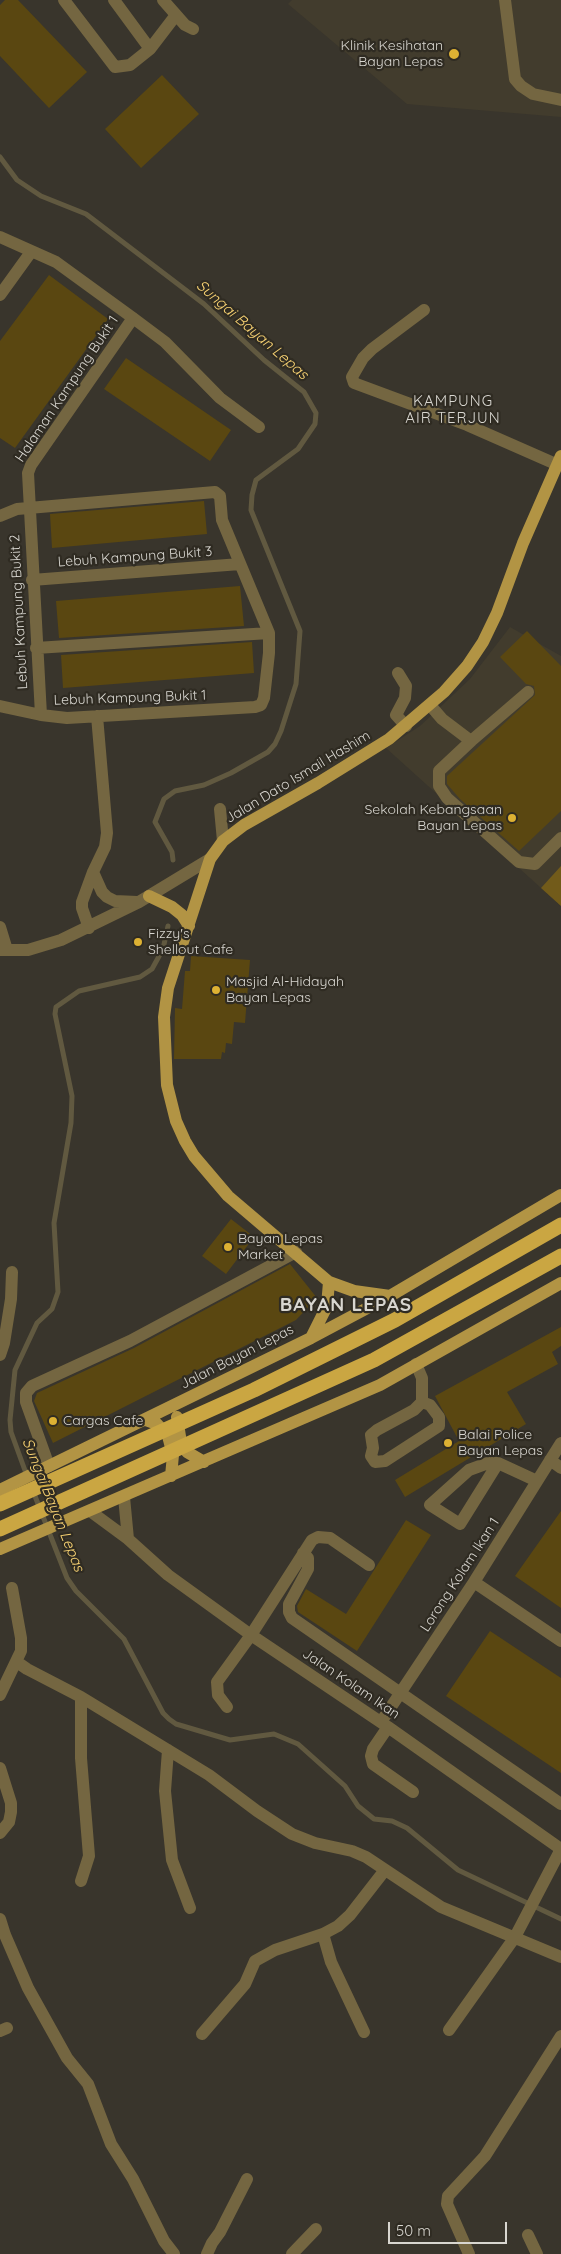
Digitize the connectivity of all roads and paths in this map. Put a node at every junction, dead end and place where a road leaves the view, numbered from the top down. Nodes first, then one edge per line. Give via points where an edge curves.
1 (64, 0) edge
2 (114, 0) edge
3 (163, 0) edge
4 (504, 0) edge
5 (176, 15) junction
6 (192, 29) dead end
7 (150, 49) junction
8 (561, 100) edge
9 (0, 237) edge
10 (31, 252) junction
11 (0, 295) edge
12 (424, 310) dead end
13 (133, 318) junction
14 (259, 428) dead end
15 (560, 460) edge
16 (28, 508) junction
17 (0, 516) edge
18 (240, 564) junction
19 (32, 580) junction
20 (269, 633) junction
21 (36, 648) junction
22 (398, 673) dead end
23 (528, 692) dead end
24 (430, 705) junction
25 (0, 706) edge
26 (41, 715) junction
27 (97, 716) junction
28 (406, 726) junction
29 (470, 741) junction
30 (220, 809) dead end
31 (561, 838) edge
32 (223, 841) junction
33 (210, 859) junction
34 (93, 872) junction
35 (144, 899) junction
36 (189, 926) junction
37 (0, 928) edge
38 (89, 928) junction
39 (3, 950) edge
40 (561, 1195) edge
41 (561, 1225) edge
42 (296, 1252) junction
43 (561, 1256) edge
44 (12, 1272) dead end
45 (330, 1282) junction
46 (561, 1283) edge
47 (390, 1296) junction
48 (312, 1338) junction
49 (0, 1356) edge
50 (416, 1364) junction
51 (422, 1402) junction
52 (179, 1404) junction
53 (146, 1420) junction
54 (561, 1443) edge
55 (550, 1460) junction
56 (204, 1462) junction
57 (498, 1463) junction
58 (49, 1466) junction
59 (561, 1468) edge
60 (171, 1476) junction
61 (537, 1482) junction
62 (0, 1490) edge
63 (124, 1497) junction
64 (0, 1504) edge
65 (90, 1511) junction
66 (0, 1529) edge
67 (128, 1539) junction
68 (0, 1549) edge
69 (303, 1553) junction
70 (368, 1565) dead end
71 (474, 1582) junction
72 (12, 1588) dead end
73 (251, 1635) junction
74 (561, 1641) edge
75 (17, 1662) junction
76 (5, 1676) edge
77 (401, 1693) junction
78 (0, 1695) edge
79 (80, 1697) junction
80 (227, 1707) dead end
81 (384, 1725) junction
82 (168, 1750) junction
83 (0, 1768) edge
84 (413, 1792) dead end
85 (561, 1804) edge
86 (0, 1833) edge
87 (561, 1849) edge
88 (385, 1870) junction
89 (82, 1882) dead end
90 (190, 1908) dead end
91 (0, 1919) edge
92 (322, 1934) junction
93 (515, 1937) junction
94 (561, 1957) edge
95 (449, 2030) dead end
96 (364, 2032) dead end
97 (202, 2034) dead end
98 (561, 2036) edge
99 (247, 2180) dead end
100 (316, 2229) dead end
101 (528, 2235) dead end
102 (174, 2254) edge
103 (207, 2254) edge
104 (292, 2254) edge
105 (470, 2254) edge
106 (537, 2254) edge

1 - 7 street via 116,68 130,65
2 - 7 street
3 - 5 street
4 - 8 street via 515,79 533,94
5 - 6 street
5 - 7 street
9 - 10 street, Halaman Kampung Bukit 1
10 - 11 street
10 - 13 street, Halaman Kampung Bukit 1 via 56,262
12 - 15 street via 372,348 352,377 354,383
13 - 14 street, Halaman Kampung Bukit 1 via 165,342 220,398
13 - 16 street, Halaman Kampung Bukit 1 via 31,465 27,483
15 - 24 main road, Jalan Dato Ismail Hashim via 483,642 467,666
16 - 17 street
16 - 18 street via 215,492 220,496 222,520
16 - 19 street, Lebuh Kampung Bukit 2
18 - 19 street, Lebuh Kampung Bukit 3
18 - 20 street
19 - 21 street, Lebuh Kampung Bukit 2
20 - 21 street
20 - 27 street, Lebuh Kampung Bukit 1 via 261,705
21 - 26 street, Lebuh Kampung Bukit 2
22 - 28 street via 406,686 405,698 396,715
23 - 29 street
24 - 28 main road, Jalan Dato Ismail Hashim
24 - 29 street
25 - 26 street, Lebuh Kampung Bukit 1
26 - 27 street, Lebuh Kampung Bukit 1 via 67,718
27 - 34 street via 107,833 105,847
28 - 32 main road, Jalan Dato Ismail Hashim
29 - 31 street via 439,771 439,786 447,798 519,862 535,864
30 - 32 street
32 - 33 main road, Jalan Dato Ismail Hashim
33 - 35 street
33 - 36 main road, Jalan Dato Ismail Hashim
34 - 35 street via 102,892 115,901
34 - 38 street via 82,902
35 - 36 main road via 172,907
35 - 38 street
36 - 42 main road, Jalan Dato Ismail Hashim via 168,988 164,1016 166,1076 176,1121 194,1156 228,1196
37 - 39 street
38 - 39 street via 48,945 28,950
40 - 47 main road, Jalan Bayan Lepas
41 - 64 highway, bridge via 395,1320 254,1390
42 - 45 main road, Jalan Dato Ismail Hashim
42 - 58 street via 130,1341 32,1386 26,1393 26,1402
43 - 66 highway, bridge via 374,1360
44 - 49 street
45 - 47 main road, Jalan Dato Ismail Hashim via 354,1291
45 - 48 main road via 327,1306
46 - 50 main road
47 - 48 main road, Jalan Bayan Lepas
48 - 52 main road, Jalan Bayan Lepas
50 - 51 street via 422,1378
50 - 56 main road via 380,1385
51 - 51 street via 372,1435 371,1456 375,1462 385,1462 438,1426 439,1417 430,1405
52 - 53 main road, Jalan Bayan Lepas
52 - 56 main road via 177,1426 181,1443 187,1452
53 - 58 main road, Jalan Bayan Lepas
53 - 60 main road via 157,1424 168,1436 172,1455
54 - 55 street, Lorong Kolam Ikan 1
55 - 59 street
55 - 61 street, Lorong Kolam Ikan 1
56 - 60 main road
57 - 57 street via 469,1470 430,1504 460,1524
57 - 61 street
58 - 62 main road, Jalan Bayan Lepas
60 - 63 main road
61 - 71 street, Lorong Kolam Ikan 1
63 - 65 main road
63 - 67 street
65 - 67 street, Jalan Kolam Ikan
65 - 68 main road
67 - 73 street, Jalan Kolam Ikan via 168,1575
69 - 70 street via 312,1540 330,1538
69 - 73 street
69 - 77 street via 308,1558 308,1569 289,1604 292,1618
71 - 74 street
71 - 77 street, Lorong Kolam Ikan 1
72 - 75 street via 21,1638
73 - 80 street via 217,1682 218,1695
73 - 81 street, Jalan Kolam Ikan
75 - 76 street
75 - 79 street
76 - 78 street
77 - 81 street, Lorong Kolam Ikan 1
77 - 85 street
79 - 82 street
79 - 89 street via 88,1856
81 - 84 street, Lorong Kolam Ikan 1 via 371,1756 373,1764
81 - 87 street, Jalan Kolam Ikan
82 - 88 street via 292,1834 315,1844 352,1851
82 - 90 street via 165,1792 172,1860
83 - 86 street via 11,1803 9,1822
87 - 93 street
88 - 92 street via 350,1915
88 - 93 street via 441,1907
91 - 102 street via 28,1988 67,2058 88,2084 111,2144
92 - 96 street via 331,1962
92 - 97 street via 275,1950 255,1961 245,1984
93 - 94 street
93 - 95 street
98 - 105 street via 485,2156 448,2196 447,2204
99 - 103 street
100 - 104 street
101 - 106 street

